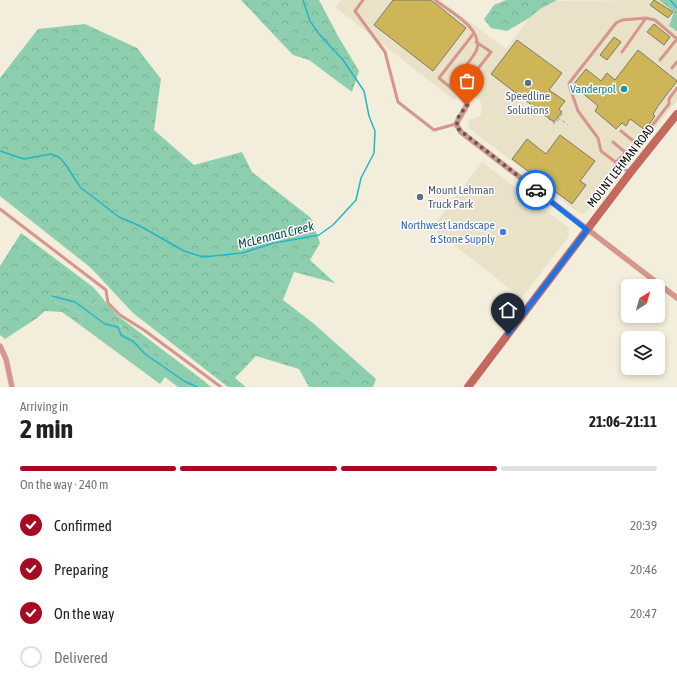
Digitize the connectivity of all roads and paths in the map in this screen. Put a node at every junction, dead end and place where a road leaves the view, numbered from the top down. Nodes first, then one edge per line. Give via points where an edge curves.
1 (364, 0) edge
2 (435, 0) edge
3 (646, 18) junction
4 (474, 33) junction
5 (677, 39) edge
6 (476, 42) junction
7 (622, 52) dead end
8 (660, 60) dead end
9 (677, 62) edge
10 (672, 68) dead end
11 (449, 86) junction
12 (677, 88) edge
13 (456, 92) junction
14 (467, 105) joint
15 (539, 111) dead end
16 (563, 113) dead end
17 (677, 114) edge
18 (558, 118) junction
19 (456, 124) junction
20 (568, 124) dead end
21 (621, 131) dead end
22 (612, 142) dead end
23 (636, 143) junction
24 (626, 153) junction
25 (616, 162) junction
26 (630, 173) junction
27 (0, 209) edge
28 (587, 230) junction
29 (677, 298) edge
30 (0, 346) edge
31 (12, 387) edge
32 (221, 387) edge
33 (468, 387) edge

1 - 19 lane via 355,11 385,52 398,102 434,130
2 - 4 lane
3 - 5 lane via 655,20
3 - 7 lane
3 - 25 lane via 616,23 569,85 578,111 598,138 601,151
4 - 6 lane
4 - 11 lane via 439,78
5 - 8 lane
6 - 11 lane via 477,50
6 - 13 lane via 490,52 466,84
9 - 10 lane
11 - 13 lane
12 - 23 lane via 668,104
13 - 14 lane
14 - 19 street
15 - 18 path via 555,124
16 - 18 path
17 - 26 main road, MOUNT LEHMAN ROAD
18 - 20 path
19 - 28 street via 461,132
21 - 23 lane
22 - 24 lane
23 - 24 lane
24 - 25 lane
25 - 26 lane
26 - 28 main road, MOUNT LEHMAN ROAD
27 - 32 lane via 106,290 108,303 120,315
28 - 29 street
28 - 33 main road, MOUNT LEHMAN ROAD
30 - 31 street via 6,359

